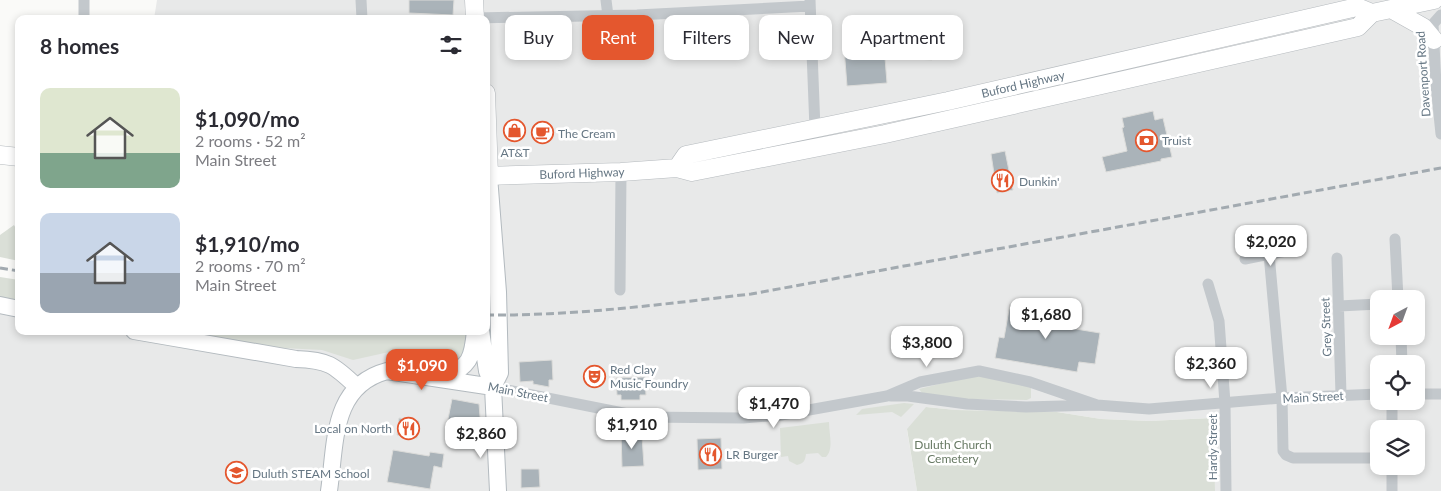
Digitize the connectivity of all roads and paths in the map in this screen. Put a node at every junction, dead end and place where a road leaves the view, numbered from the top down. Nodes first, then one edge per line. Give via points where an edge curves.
1 (84, 0) edge
2 (361, 0) edge
3 (474, 0) edge
4 (606, 0) edge
5 (1434, 0) edge
6 (1440, 0) edge
7 (810, 3) edge
8 (1441, 7) edge
9 (1391, 9) junction
10 (1372, 13) junction
11 (84, 15) edge
12 (362, 15) edge
13 (474, 15) edge
14 (608, 15) edge
15 (624, 15) edge
16 (1441, 15) edge
17 (582, 17) edge
18 (490, 19) edge
19 (1434, 40) junction
20 (1199, 43) junction
21 (1166, 70) junction
22 (1067, 73) junction
23 (1008, 106) junction
24 (892, 113) junction
25 (815, 128) junction
26 (1441, 134) edge
27 (812, 150) junction
28 (0, 154) edge
29 (15, 156) edge
30 (729, 164) junction
31 (678, 168) junction
32 (620, 172) junction
33 (490, 176) edge
34 (490, 198) edge
35 (1395, 239) dead end
36 (1291, 250) dead end
37 (1269, 254) junction
38 (1337, 258) dead end
39 (1245, 259) dead end
40 (1208, 284) dead end
41 (620, 290) dead end
42 (1398, 290) edge
43 (1370, 304) edge
44 (0, 305) edge
45 (1339, 306) junction
46 (15, 308) edge
47 (157, 335) edge
48 (475, 335) edge
49 (482, 335) edge
50 (445, 379) junction
51 (1038, 384) junction
52 (356, 386) junction
53 (493, 387) junction
54 (1370, 394) edge
55 (1425, 394) edge
56 (1441, 394) edge
57 (1341, 395) junction
58 (887, 396) junction
59 (1282, 398) junction
60 (1225, 403) junction
61 (1097, 405) junction
62 (1039, 407) junction
63 (1370, 458) edge
64 (1392, 475) edge
65 (329, 491) edge
66 (498, 491) edge
67 (1226, 491) edge
68 (1392, 491) edge

1 - 11 street
2 - 12 street
3 - 13 main road
4 - 14 street
5 - 9 main road, Buford Highway
6 - 8 street
7 - 15 street
7 - 25 street
9 - 10 main road, Buford Highway
9 - 19 main road via 1423,27
10 - 20 main road, Buford Highway via 1357,7
10 - 21 main road, Buford Highway via 1358,26
16 - 19 street, Davenport Road via 1433,24
17 - 18 street
19 - 26 street, Davenport Road
20 - 21 main road via 1170,60
20 - 22 main road, Buford Highway
21 - 23 main road, Buford Highway
22 - 23 main road via 1062,85 1019,95
22 - 24 main road, Buford Highway
23 - 27 main road, Buford Highway
24 - 25 main road, Buford Highway
24 - 27 main road via 874,125 818,140 812,144
25 - 30 main road via 795,144 745,152
25 - 31 main road, Buford Highway via 686,155
27 - 30 main road, Buford Highway
28 - 29 main road
30 - 31 main road, Buford Highway via 692,172
31 - 32 main road, Buford Highway
32 - 33 main road, Buford Highway
32 - 41 street
34 - 53 main road via 498,285 500,373
35 - 42 street
36 - 37 street
37 - 39 street
37 - 59 street
38 - 45 street, Grey Street
40 - 60 street, Hardy Street via 1218,321
43 - 45 street
44 - 46 main road
45 - 57 street, Grey Street
47 - 52 main road via 318,360 334,366
48 - 50 main road via 469,362
49 - 53 main road
50 - 52 main road, Main Street via 387,371 375,374
50 - 53 main road, Main Street
51 - 58 street, Main Street via 979,371 920,382
51 - 61 street, Main Street
51 - 62 street
52 - 65 main road via 347,398 339,421
53 - 58 street, Main Street via 643,417 688,419 762,416
53 - 66 main road
54 - 57 street, Main Street
55 - 56 street
57 - 59 street, Main Street
58 - 62 street, Main Street
59 - 60 street, Main Street
59 - 63 street via 1283,450 1286,455 1293,458
60 - 61 street, Main Street via 1149,408
60 - 67 street, Hardy Street
61 - 62 street, Main Street
64 - 68 street

